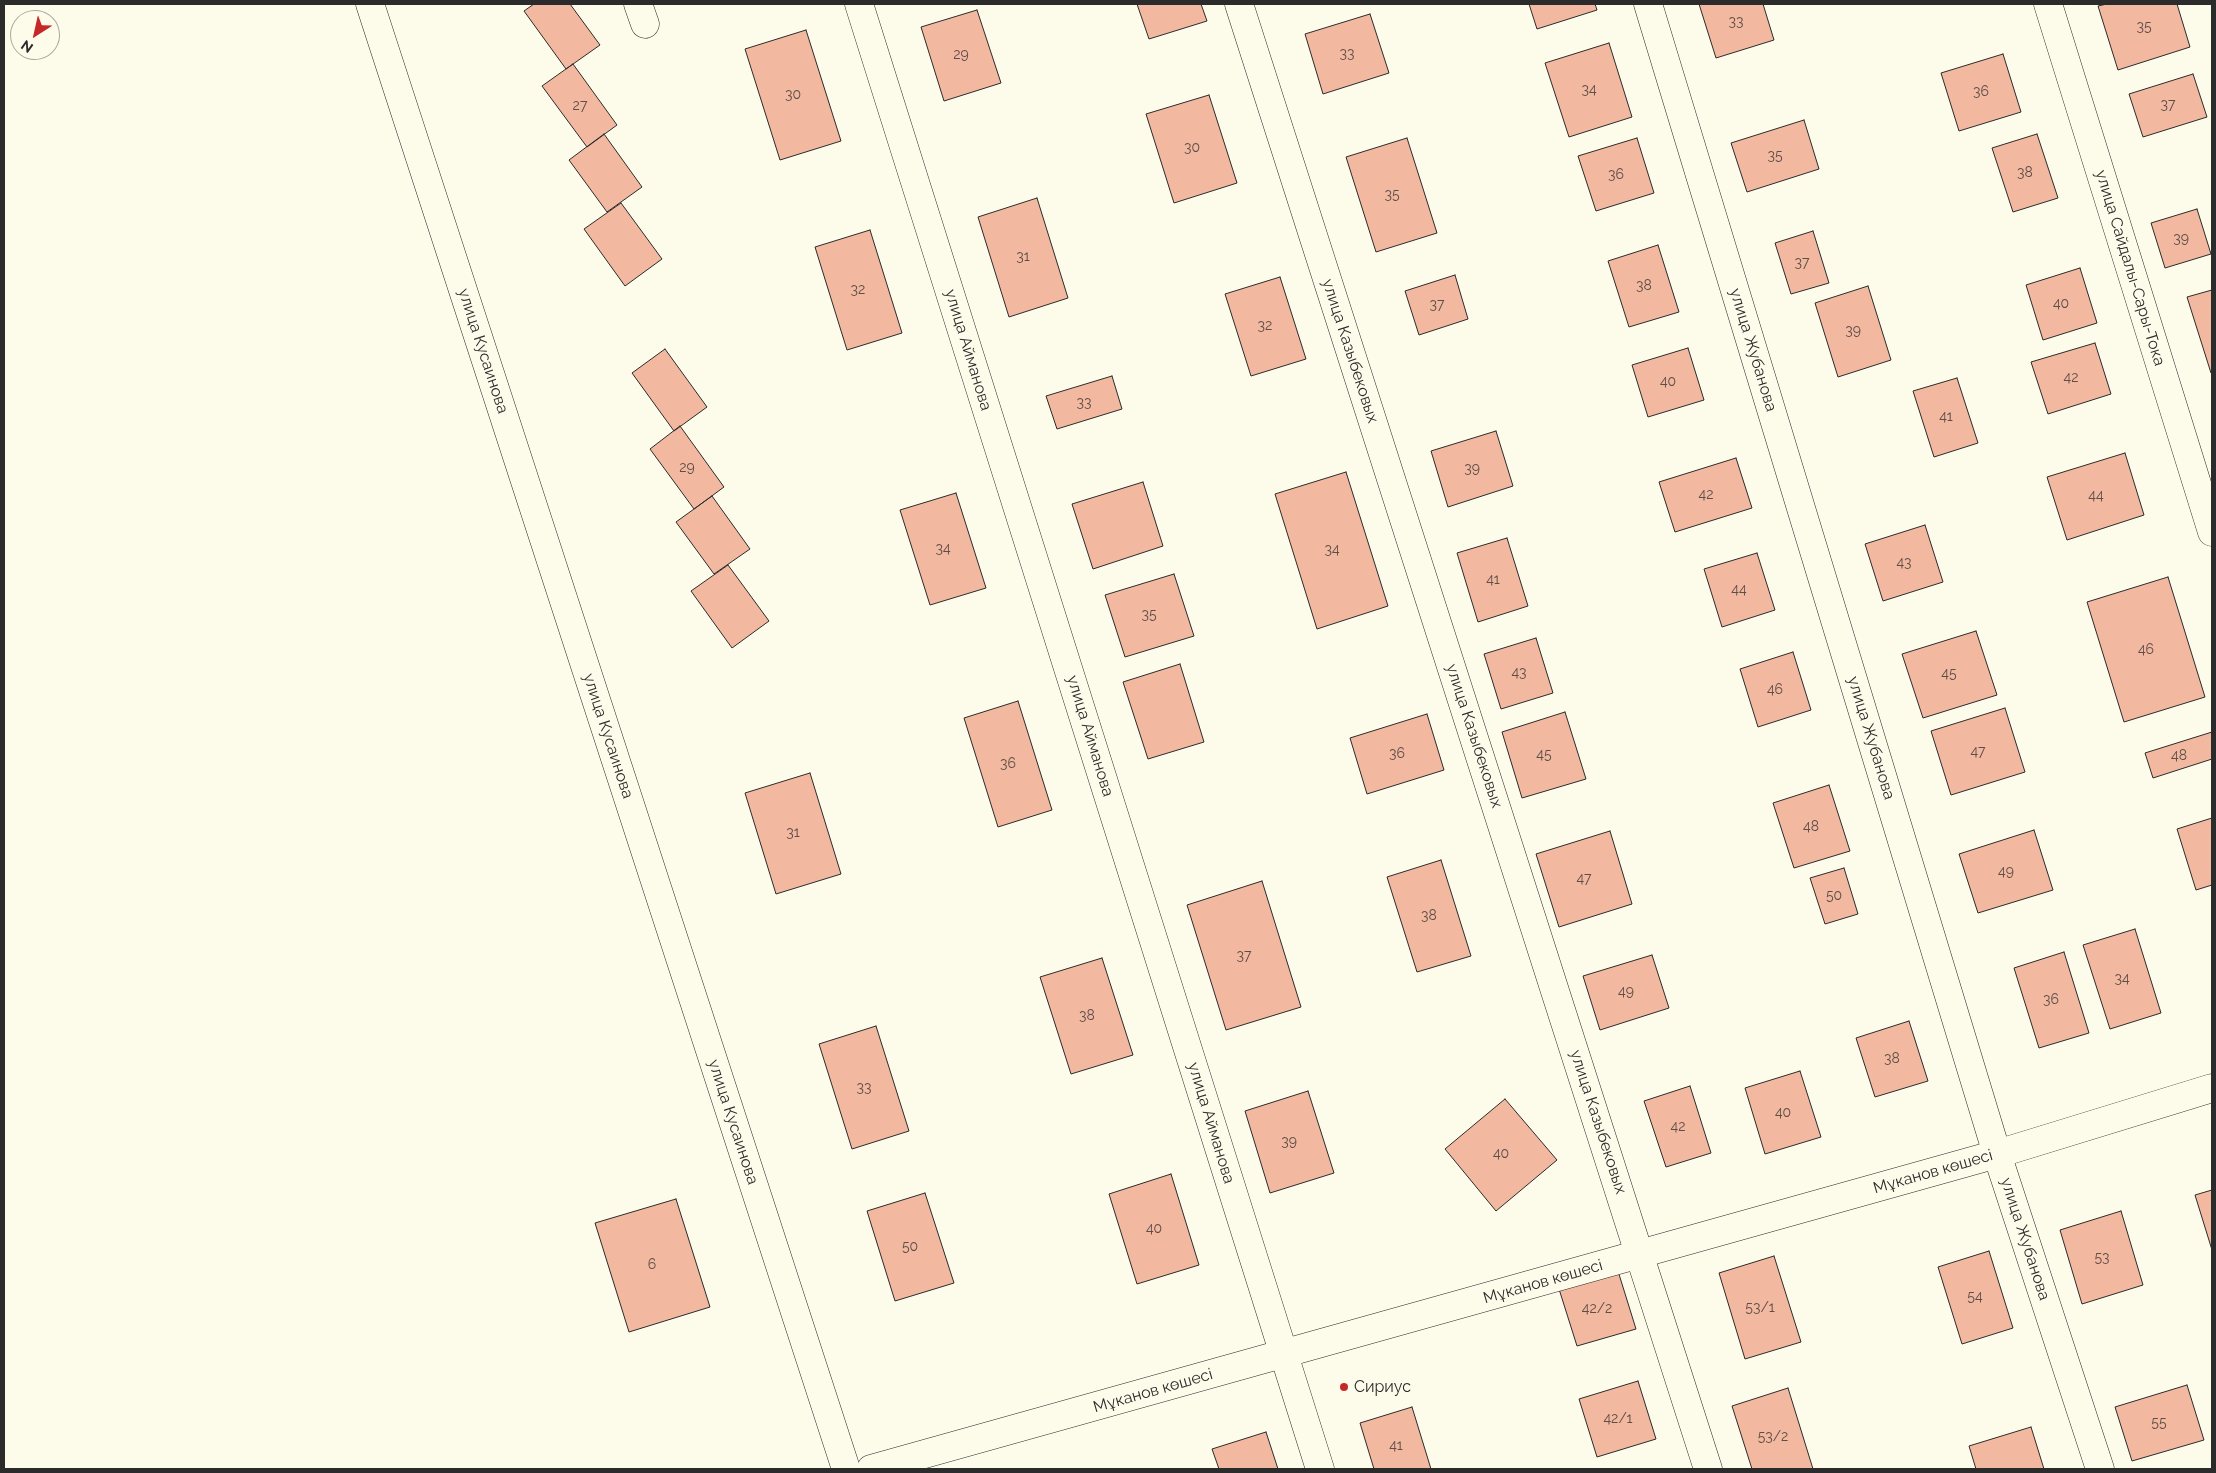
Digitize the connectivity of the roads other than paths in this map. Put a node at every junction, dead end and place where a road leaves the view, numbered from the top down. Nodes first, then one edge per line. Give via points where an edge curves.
1 (370, 4) edge
2 (859, 4) edge
3 (1239, 4) edge
4 (1648, 4) edge
5 (2048, 4) edge
6 (2212, 532) edge
7 (2212, 1088) edge
8 (1997, 1154) junction
9 (1640, 1254) junction
10 (1284, 1354) junction
11 (846, 1469) edge
12 (871, 1469) edge
13 (1320, 1469) edge
14 (1708, 1469) edge
15 (2100, 1469) edge

1 - 11 street, улица Кусаинова
2 - 10 street, улица Айманова
3 - 9 street, улица Казыбековых
4 - 8 street, улица Жубанова
5 - 6 street, улица Сайдалы-Сары-Тока
7 - 8 street, Мұканов көшесі
8 - 9 street, Мұканов көшесі
8 - 15 street, улица Жубанова
9 - 10 street, Мұканов көшесі
9 - 14 street, улица Казыбековых
10 - 12 street, Мұканов көшесі
10 - 13 street, улица Айманова

